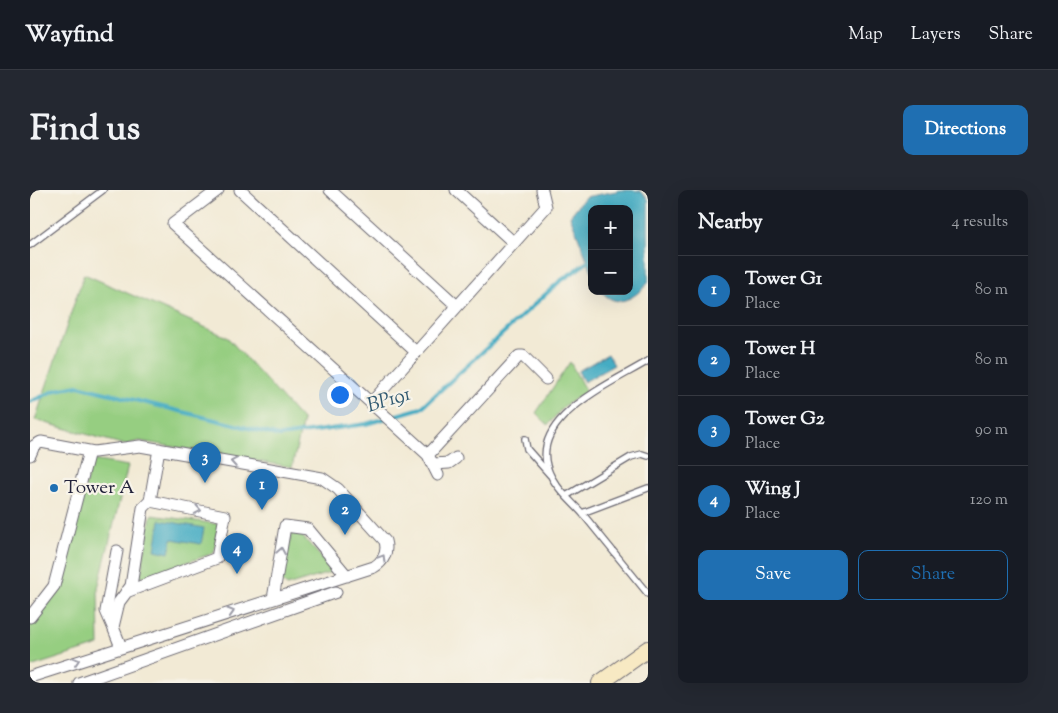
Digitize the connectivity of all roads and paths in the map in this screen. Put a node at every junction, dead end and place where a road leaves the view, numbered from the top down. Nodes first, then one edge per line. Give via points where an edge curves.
1 (103, 190) edge
2 (218, 190) edge
3 (240, 190) edge
4 (330, 190) edge
5 (456, 190) edge
6 (542, 190) edge
7 (514, 243) junction
8 (30, 245) edge
9 (457, 306) junction
10 (416, 352) junction
11 (648, 361) edge
12 (546, 380) dead end
13 (371, 403) junction
14 (525, 439) dead end
15 (159, 449) junction
16 (89, 450) junction
17 (30, 456) edge
18 (648, 456) edge
19 (456, 458) dead end
20 (434, 465) junction
21 (551, 477) junction
22 (648, 488) edge
23 (566, 496) junction
24 (150, 501) junction
25 (582, 513) junction
26 (117, 550) dead end
27 (347, 576) junction
28 (126, 592) junction
29 (336, 592) dead end
30 (648, 594) edge
31 (273, 599) junction
32 (30, 617) edge
33 (113, 627) junction
34 (120, 647) junction
35 (648, 650) edge
36 (648, 659) edge
37 (30, 677) edge
38 (79, 683) edge
39 (600, 683) edge
40 (615, 683) edge

1 - 8 lane
2 - 13 street via 173,224
3 - 10 street
4 - 9 street
5 - 7 street
6 - 7 street via 546,207
7 - 9 street
9 - 10 street
10 - 13 street
11 - 21 lane via 569,409 560,418 545,449
12 - 20 street via 522,356 516,359
13 - 20 street
14 - 21 lane via 531,455
15 - 16 street via 140,446
15 - 24 street
27 -> 15 street via 379,564 385,556 386,546 334,485 314,477
16 - 17 street via 45,442 34,446
16 - 32 street via 54,586
18 - 23 lane via 631,457
19 - 20 street via 449,463
21 - 23 lane
22 - 25 lane
23 - 25 lane
24 - 28 street via 143,508 131,586
24 -> 28 street via 225,516 217,558
25 - 30 lane
26 - 33 street via 106,611
27 - 31 street
31 -> 27 street via 286,526 308,529
28 - 33 street via 119,602
29 - 38 street
34 -> 31 street
33 - 34 street
37 -> 34 street
35 - 39 street
36 - 40 street

